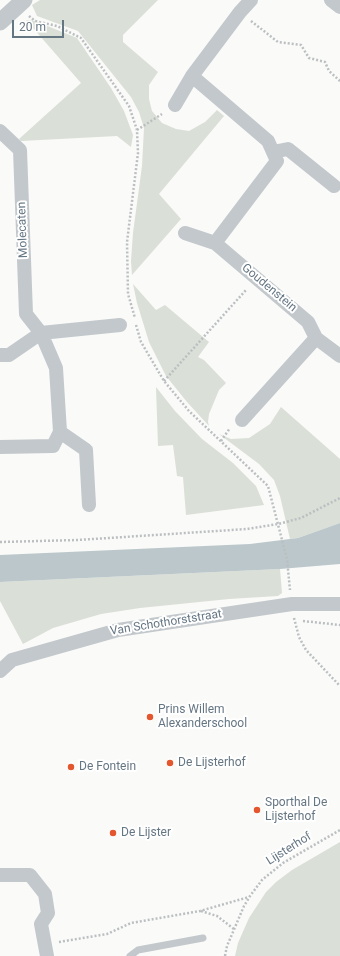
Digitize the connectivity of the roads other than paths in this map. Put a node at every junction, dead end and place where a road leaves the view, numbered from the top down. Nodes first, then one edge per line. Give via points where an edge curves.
1 (251, 0) edge
2 (331, 0) edge
3 (21, 3) edge
4 (340, 7) edge
5 (0, 22) edge
6 (192, 76) junction
7 (175, 105) road end
8 (0, 131) edge
9 (273, 152) junction
10 (334, 186) dead end
11 (185, 233) dead end
12 (215, 243) junction
13 (120, 325) dead end
14 (41, 333) junction
15 (316, 338) junction
16 (0, 355) edge
17 (340, 356) edge
18 (242, 420) dead end
19 (60, 432) junction
20 (0, 447) edge
21 (89, 505) dead end
22 (340, 604) edge
23 (0, 671) edge
24 (0, 875) edge
25 (203, 938) dead end
26 (46, 950) edge
27 (130, 956) edge

1 - 6 street
2 - 4 street
3 - 5 street
6 - 7 street
6 - 9 street via 268,141
8 - 14 street, Molecaten via 20,150 26,314
9 - 10 street via 288,149
9 - 12 street via 277,161
11 - 12 street, Goudenstein
12 - 15 street, Goudenstein via 308,322
13 - 14 street
14 - 16 street via 9,355
14 - 19 street, Molecaten via 56,368
15 - 17 street, Goudenstein
15 - 18 street
19 - 20 street via 53,446
19 - 21 street via 86,450
22 - 23 street, Van Schothorststraat via 292,604 118,630 12,660
24 - 26 street via 30,875 45,894 48,913 41,924
25 - 27 lane via 138,950

